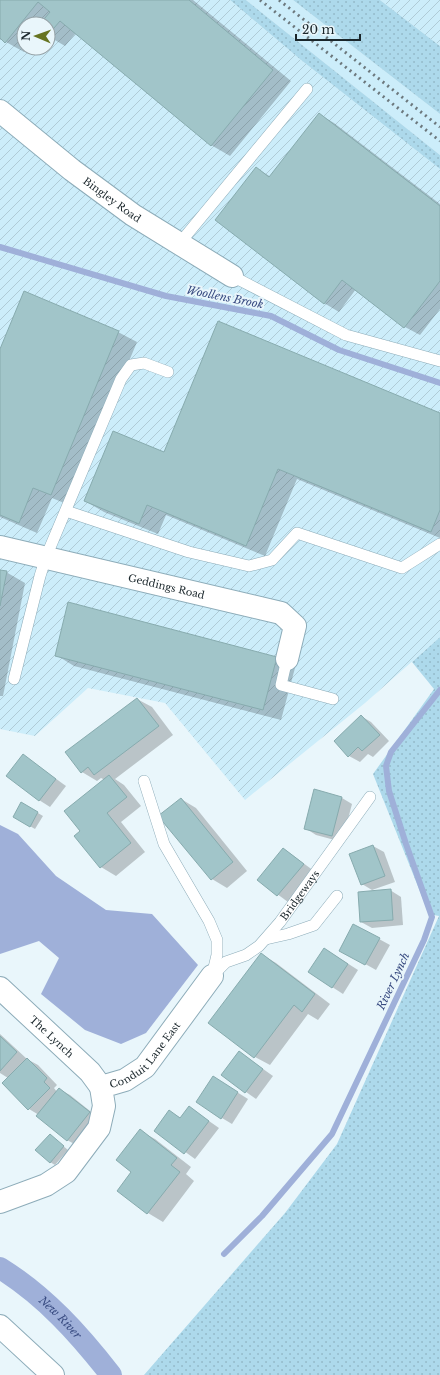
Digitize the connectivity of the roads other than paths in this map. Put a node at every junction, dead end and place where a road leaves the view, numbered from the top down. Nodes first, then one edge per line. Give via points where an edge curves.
1 (307, 89) dead end
2 (0, 111) edge
3 (179, 244) junction
4 (232, 276) joint
5 (440, 361) edge
6 (168, 372) dead end
7 (66, 511) junction
8 (440, 544) edge
9 (0, 547) edge
10 (46, 557) junction
11 (287, 659) joint
12 (14, 680) dead end
13 (333, 699) dead end
14 (144, 781) dead end
15 (370, 797) dead end
16 (337, 896) dead end
17 (266, 940) junction
18 (212, 976) junction
19 (0, 988) edge
20 (100, 1087) junction
21 (0, 1202) edge
22 (0, 1326) edge
23 (53, 1375) edge

1 - 3 lane
2 - 3 street, Bingley Road via 72,170
3 - 4 street, Bingley Road
4 - 5 lane via 346,335
6 - 7 lane via 144,363 131,365 121,379
7 - 8 lane via 189,552 249,566 272,560 297,533 402,568
7 - 10 lane
9 - 10 street, Geddings Road
10 - 11 street, Geddings Road via 281,613 295,626
10 - 12 lane
11 - 13 lane via 280,686
14 - 18 lane via 164,844 209,921 217,940 217,955
15 - 17 lane, Bridgeways
16 - 17 lane via 314,925
17 - 18 lane, Bridgeways via 246,954 226,962
18 - 20 street, Conduit Lane East via 145,1067 125,1080
19 - 20 street, The Lynch via 90,1072
20 - 21 street, Conduit Lane East via 104,1106 99,1128 66,1172 46,1185
22 - 23 street

